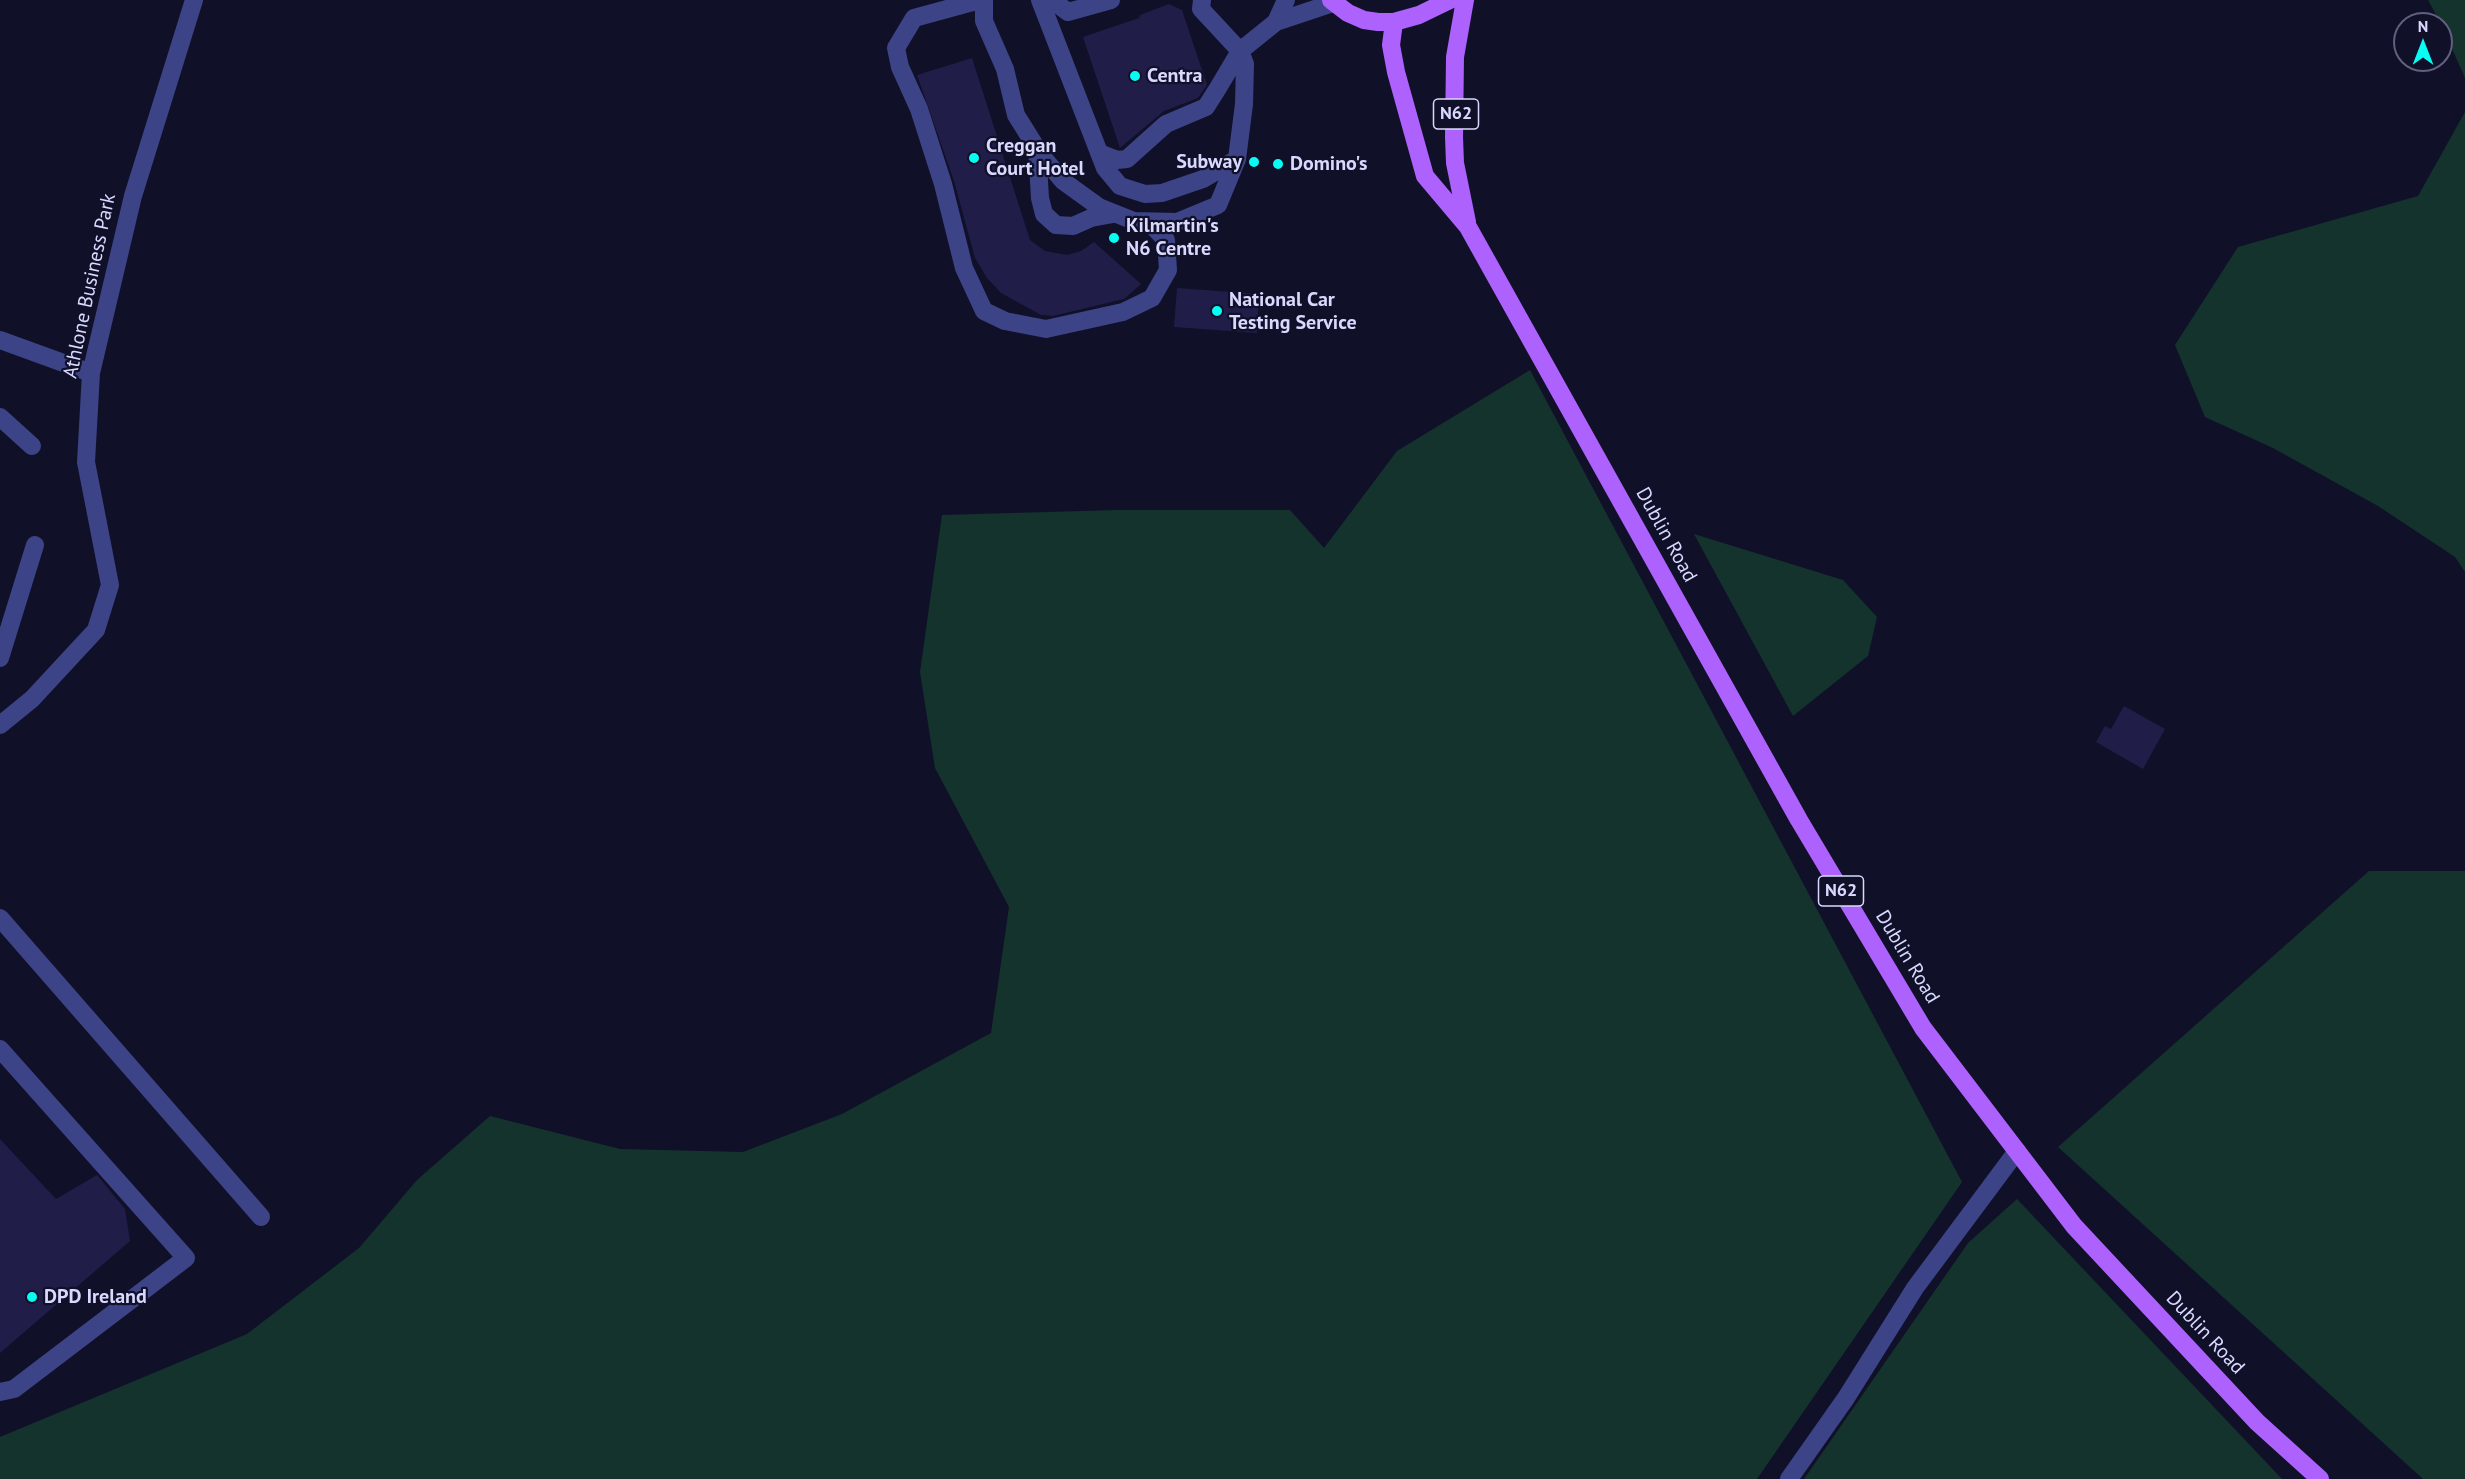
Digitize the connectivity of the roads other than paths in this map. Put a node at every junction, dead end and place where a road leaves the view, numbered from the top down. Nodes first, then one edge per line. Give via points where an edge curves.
1 (194, 0) edge
2 (982, 0) edge
3 (1040, 0) edge
4 (1057, 0) edge
5 (1111, 0) edge
6 (1202, 0) edge
7 (1286, 0) edge
8 (1450, 0) edge
9 (1465, 0) edge
10 (1332, 2) edge
11 (1276, 22) junction
12 (1394, 22) junction
13 (1240, 51) junction
14 (1037, 148) junction
15 (1099, 153) junction
16 (1237, 159) junction
17 (1115, 213) junction
18 (1149, 222) junction
19 (1468, 227) junction
20 (0, 340) edge
21 (91, 373) junction
22 (0, 417) edge
23 (32, 446) dead end
24 (35, 545) dead end
25 (0, 658) edge
26 (0, 725) edge
27 (0, 918) edge
28 (0, 1049) edge
29 (2017, 1151) junction
30 (261, 1217) dead end
31 (0, 1392) edge
32 (1789, 1479) edge
33 (2320, 1479) edge

1 - 21 street, Athlone Business Park via 133,196
2 - 14 street via 984,21 1005,69 1016,115
2 - 18 street via 914,18 896,48 943,184 964,268 984,311 1005,321 1046,329 1123,312 1152,298 1168,270 1166,240
3 - 15 street
4 - 5 street via 1068,12
6 - 13 street via 1201,9
7 - 11 street
8 - 12 main road
9 - 19 main road, Dublin Road / N62 via 1455,57 1455,163
10 - 11 street
10 - 12 main road via 1364,20
11 - 13 street
12 - 19 main road, Dublin Road / N62 via 1391,45 1396,72 1425,176
13 - 15 street via 1206,107 1166,124 1127,159 1117,160
13 - 16 street via 1245,64 1244,104
14 - 17 street via 1063,182 1099,207
14 - 17 street via 1040,198 1044,214 1056,225 1073,226
15 - 16 street via 1120,186 1145,194 1162,193 1203,179
16 - 18 street via 1218,205 1178,222
17 - 18 street
19 - 29 main road, Dublin Road / N62 via 1805,830 1923,1028
20 - 21 street
21 - 26 street, Athlone Business Park via 86,462 110,585 96,630 32,699
22 - 23 street
24 - 25 street
27 - 30 street
28 - 31 street via 186,1258 14,1389
29 - 32 street via 1915,1288
29 - 33 main road, Dublin Road / N62 via 2074,1226 2257,1422

